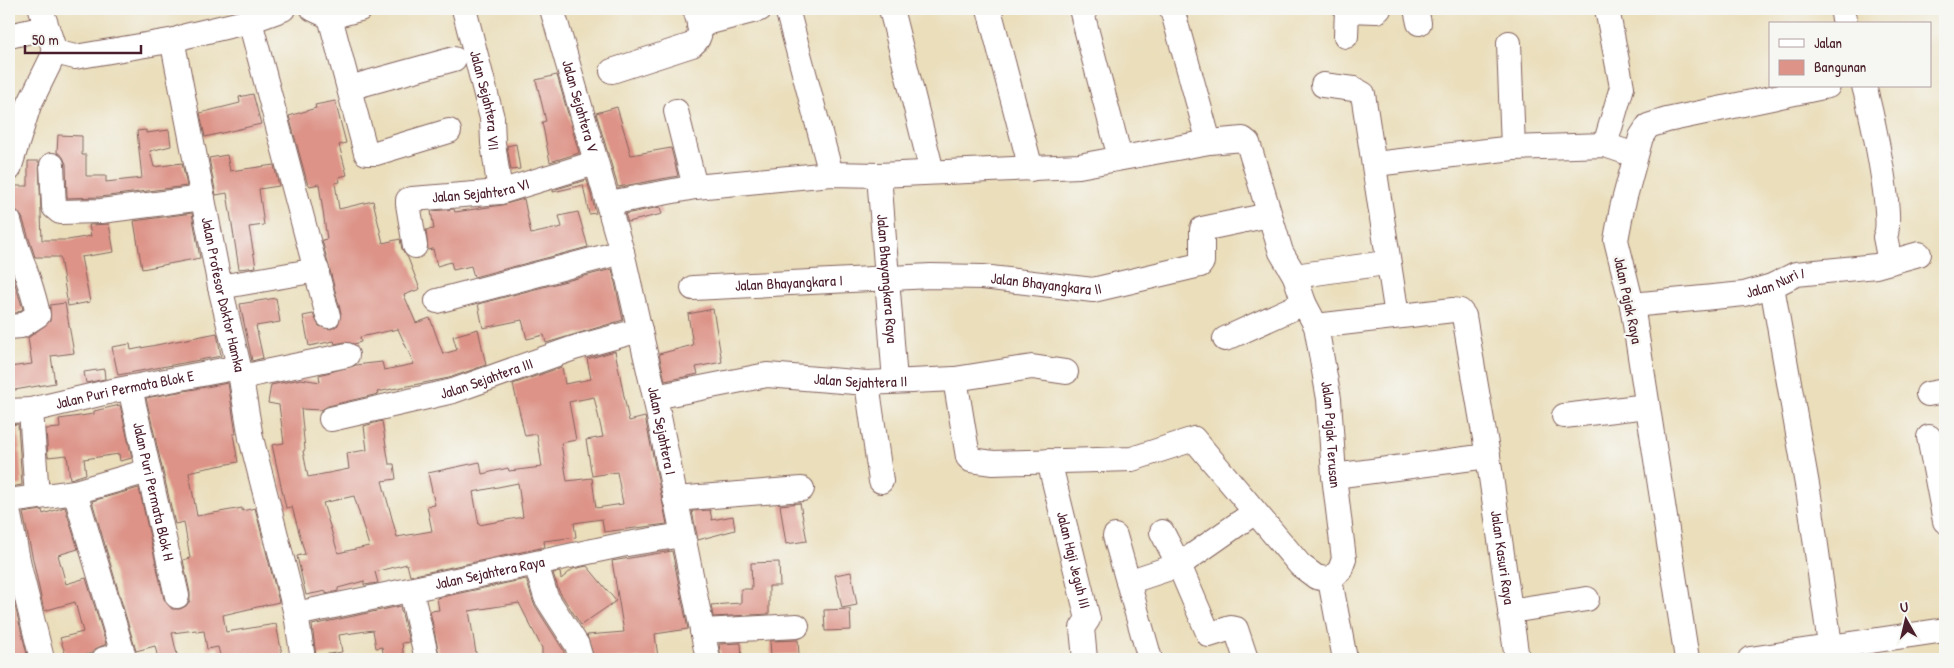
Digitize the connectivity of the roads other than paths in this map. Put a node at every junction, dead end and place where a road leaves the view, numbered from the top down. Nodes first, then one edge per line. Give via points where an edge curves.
1 (283, 9) edge
2 (360, 9) edge
3 (464, 9) edge
4 (552, 9) edge
5 (760, 9) edge
6 (787, 9) edge
7 (891, 9) edge
8 (989, 9) edge
9 (1081, 9) edge
10 (1172, 9) edge
11 (1379, 9) edge
12 (1607, 9) edge
13 (1842, 9) edge
14 (1347, 10) edge
15 (321, 13) edge
16 (697, 17) edge
17 (43, 18) edge
18 (250, 21) junction
19 (1845, 22) edge
20 (9, 36) edge
21 (1346, 36) dead end
22 (175, 40) junction
23 (1509, 43) dead end
24 (55, 52) junction
25 (454, 59) dead end
26 (612, 71) dead end
27 (1323, 85) dead end
28 (349, 88) junction
29 (1819, 88) edge
30 (1864, 88) edge
31 (676, 111) dead end
32 (449, 131) dead end
33 (1208, 142) junction
34 (1601, 145) junction
35 (1513, 148) junction
36 (1635, 155) junction
37 (10, 158) edge
38 (1120, 158) junction
39 (595, 162) junction
40 (1375, 164) junction
41 (52, 165) dead end
42 (1031, 169) junction
43 (932, 172) junction
44 (831, 174) junction
45 (879, 175) junction
46 (695, 188) junction
47 (500, 192) junction
48 (203, 198) junction
49 (609, 204) junction
50 (1269, 215) junction
51 (9, 221) edge
52 (415, 246) dead end
53 (622, 252) junction
54 (1919, 254) dead end
55 (1890, 262) junction
56 (1378, 264) dead end
57 (317, 270) junction
58 (1295, 276) junction
59 (886, 277) junction
60 (1772, 286) junction
61 (220, 287) junction
62 (693, 288) dead end
63 (437, 301) dead end
64 (1304, 303) junction
65 (1632, 305) junction
66 (328, 316) dead end
67 (1397, 316) junction
68 (1316, 326) junction
69 (9, 327) edge
70 (640, 330) junction
71 (1224, 339) dead end
72 (346, 355) dead end
73 (240, 372) junction
74 (1066, 372) dead end
75 (955, 379) junction
76 (895, 381) junction
77 (867, 383) junction
78 (130, 388) junction
79 (655, 397) junction
80 (1648, 406) junction
81 (20, 411) edge
82 (1564, 416) dead end
83 (331, 419) dead end
84 (1929, 437) dead end
85 (1488, 456) junction
86 (1049, 461) junction
87 (148, 471) junction
88 (1334, 476) junction
89 (881, 480) dead end
90 (802, 489) dead end
91 (75, 492) junction
92 (37, 497) junction
93 (675, 499) junction
94 (9, 501) edge
95 (1254, 512) junction
96 (9, 515) edge
97 (1945, 521) edge
98 (1162, 532) dead end
99 (682, 535) junction
100 (1115, 536) dead end
101 (536, 564) junction
102 (1179, 565) junction
103 (1330, 580) junction
104 (1128, 582) junction
105 (411, 591) junction
106 (177, 596) dead end
107 (1587, 599) dead end
108 (1510, 611) junction
109 (296, 614) junction
110 (797, 626) dead end
111 (1945, 630) edge
112 (702, 631) junction
113 (1831, 653) edge
114 (42, 659) edge
115 (104, 659) edge
116 (303, 659) edge
117 (427, 659) edge
118 (581, 659) edge
119 (708, 659) edge
120 (1085, 659) edge
121 (1150, 659) edge
122 (1246, 659) edge
123 (1345, 659) edge
124 (1517, 659) edge
125 (1687, 659) edge
126 (1750, 659) edge

1 - 18 street
2 - 15 street via 340,16
3 - 47 street, Jalan Sejahtera VII via 492,118
4 - 39 street, Jalan Sejahtera V
5 - 16 street
6 - 44 street
7 - 43 street
8 - 42 street
9 - 38 street
10 - 33 street
11 - 14 street
12 - 34 street via 1622,87
13 - 19 street
14 - 21 street
15 - 28 street
16 - 26 street via 700,35 692,45
17 - 20 street
17 - 24 street
18 - 22 street
18 - 57 street
22 - 24 street via 75,56
22 - 48 street, Jalan Profesor Doktor Hamka via 174,49
23 - 35 street
24 - 37 street via 29,105
25 - 28 street
27 - 40 street via 1354,89 1363,94
28 - 32 street via 366,153 376,153
29 - 36 street, Jalan Pajak Raya via 1648,126
30 - 55 street via 1888,203 1885,237
31 - 46 street
33 - 38 street, Jalan Pajak Terusan
33 - 50 street, Jalan Pajak Terusan via 1238,138 1248,143
34 - 35 street
34 - 36 street
35 - 40 street
36 - 65 street, Jalan Pajak Raya via 1616,240
38 - 42 street, Jalan Pajak Terusan via 1080,166
39 - 47 street, Jalan Sejahtera VI
39 - 49 street, Jalan Sejahtera V
40 - 67 street
41 - 48 street via 54,207 60,212 101,211
42 - 43 street, Jalan Pajak Terusan
43 - 45 street, Jalan Pajak Terusan
44 - 45 street, Jalan Pajak Terusan
44 - 46 street, Jalan Pajak Terusan
45 - 59 street, Jalan Bhayangkara Raya
46 - 49 street, Jalan Pajak Terusan
47 - 52 street, Jalan Sejahtera VI via 408,200
48 - 61 street, Jalan Profesor Doktor Hamka
49 - 53 street, Jalan Sejahtera I
50 - 58 street, Jalan Pajak Terusan via 1281,252
50 - 59 street, Jalan Bhayangkara II via 1202,229 1200,264 1093,290 1078,279
51 - 69 street via 14,243 33,290 38,315 21,326
53 - 63 street
53 - 70 street, Jalan Sejahtera I
54 - 55 street, Jalan Nuri I
55 - 60 street, Jalan Nuri I via 1796,274
56 - 58 street
57 - 61 street
57 - 66 street
58 - 64 street, Jalan Pajak Terusan
59 - 62 street, Jalan Bhayangkara I
59 - 76 street, Jalan Bhayangkara Raya
60 - 65 street, Jalan Nuri I via 1744,294
60 - 113 street via 1809,496
61 - 73 street, Jalan Profesor Doktor Hamka
64 - 68 street, Jalan Pajak Terusan
64 - 71 street
65 - 80 street, Jalan Pajak Raya
67 - 68 street
67 - 85 street, Jalan Kasuri Raya via 1453,310 1464,316
68 - 88 street, Jalan Pajak Terusan via 1329,399
70 - 79 street, Jalan Sejahtera I
70 - 83 street, Jalan Sejahtera III via 574,348 453,391
72 - 73 street, Jalan Puri Permata Blok E
73 - 78 street, Jalan Puri Permata Blok E
73 - 109 street, Jalan Profesor Doktor Hamka via 251,438
74 - 75 street, Jalan Sejahtera II via 1032,367
75 - 76 street, Jalan Sejahtera II
75 - 86 street via 968,457 993,463
76 - 77 street, Jalan Sejahtera II
77 - 79 street, Jalan Sejahtera II via 767,375
77 - 89 street
78 - 81 street, Jalan Puri Permata Blok E
78 - 87 street, Jalan Puri Permata Blok H
79 - 93 street, Jalan Sejahtera I
80 - 82 street
80 - 125 street, Jalan Pajak Raya
81 - 92 street
84 - 97 street
85 - 88 street
85 - 108 street, Jalan Kasuri Raya
86 - 95 street via 1132,459 1194,439
86 - 120 street, Jalan Haji Jeguh III via 1088,619 1082,628
87 - 91 street
87 - 106 street, Jalan Puri Permata Blok H
88 - 103 street, Jalan Pajak Terusan via 1344,558 1340,570
90 - 93 street
91 - 92 street
91 - 115 street via 123,654
92 - 94 street
93 - 99 street, Jalan Sejahtera I
95 - 102 street
95 - 103 street via 1300,565 1316,577
96 - 114 street
98 - 102 street
99 - 101 street, Jalan Sejahtera Raya
99 - 112 street, Jalan Sejahtera I
100 - 104 street
101 - 105 street, Jalan Sejahtera Raya
101 - 118 street via 546,597 577,645
102 - 104 street
102 - 122 street via 1209,635 1236,629
103 - 123 street
104 - 121 street
105 - 109 street, Jalan Sejahtera Raya
105 - 117 street
107 - 108 street
108 - 124 street, Jalan Kasuri Raya
109 - 116 street, Jalan Profesor Doktor Hamka
110 - 112 street
111 - 113 street
112 - 119 street, Jalan Sejahtera I
113 - 126 street

